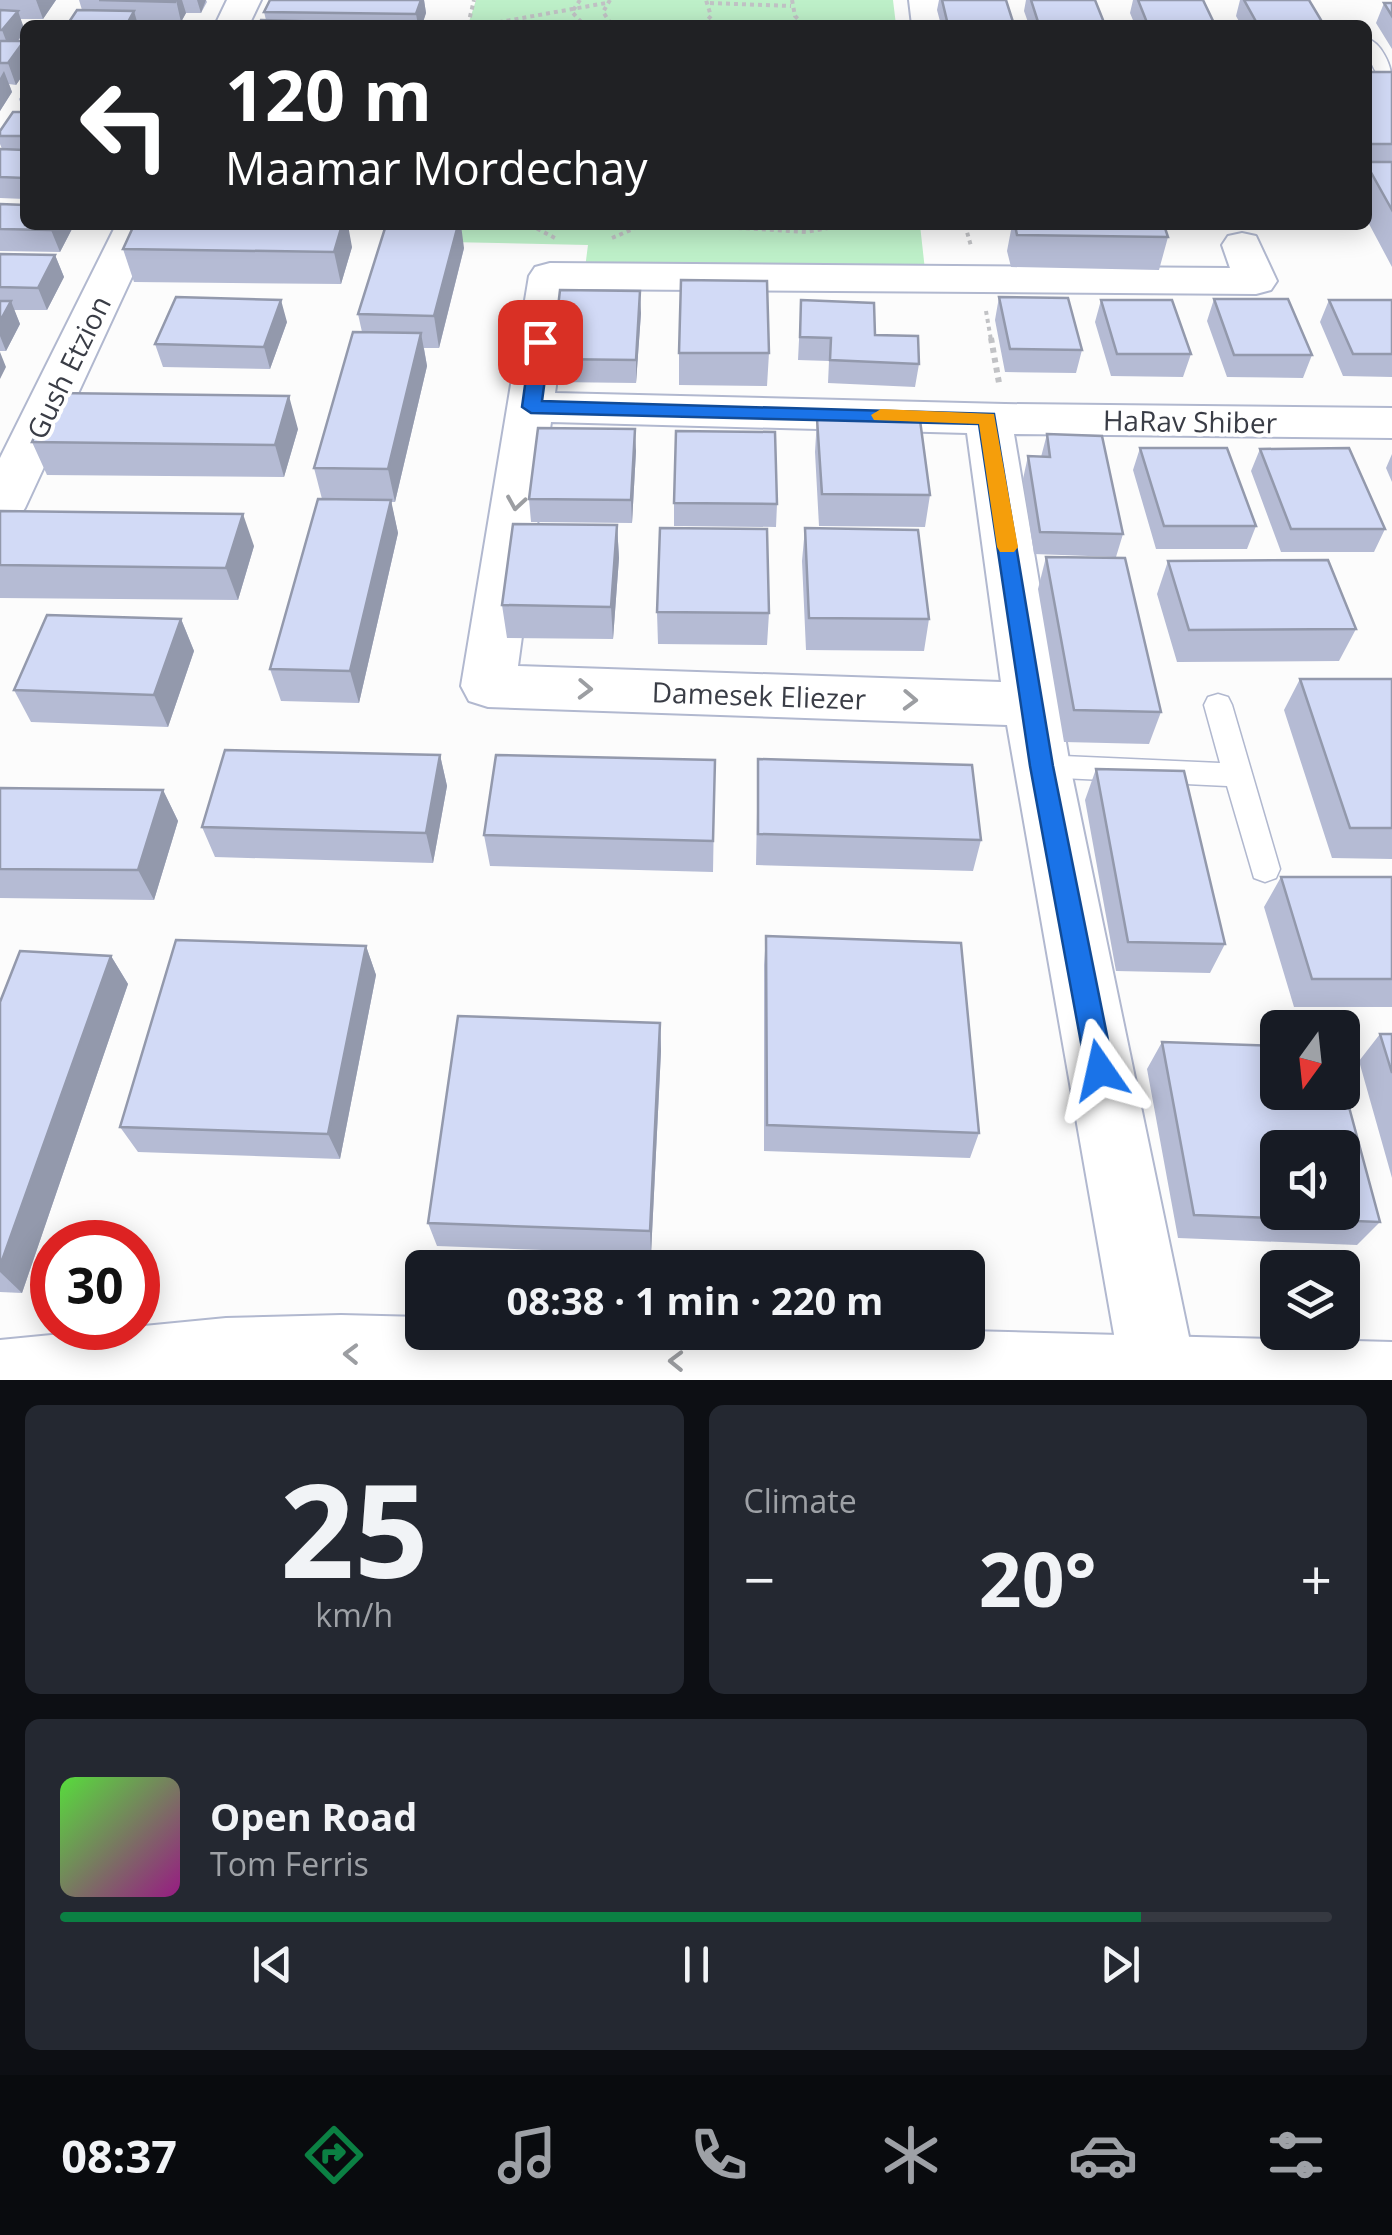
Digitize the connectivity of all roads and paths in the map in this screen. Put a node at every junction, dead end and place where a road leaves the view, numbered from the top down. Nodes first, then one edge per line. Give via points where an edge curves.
1 (580, 0) edge
2 (608, 2) edge
3 (708, 2) edge
4 (792, 3) edge
5 (572, 12) junction
6 (505, 20) edge
7 (579, 20) edge
8 (134, 230) edge
9 (773, 230) edge
10 (817, 230) edge
11 (1242, 245) dead end
12 (981, 280) junction
13 (531, 407) junction
14 (996, 418) junction
15 (1392, 423) edge
16 (0, 508) edge
17 (1031, 704) junction
18 (1218, 705) dead end
19 (1042, 766) junction
20 (1238, 775) junction
21 (1265, 869) dead end
22 (128, 1374) edge
23 (1159, 1376) edge
24 (0, 1378) edge
25 (1392, 1380) edge

1 - 5 path
2 - 5 path
3 - 4 path
5 - 6 path
5 - 7 path
8 - 16 street, Gush Etzion
9 - 10 path
11 - 12 street via 1256,282
12 - 13 street via 550,276
12 - 14 path
13 - 14 street, HaRav Shiber
13 -> 17 street, Damesek Eliezer via 488,686
14 - 15 street, HaRav Shiber
14 - 17 street
17 - 19 street
18 - 20 lane
19 - 20 lane
19 - 23 street
20 - 21 lane
23 -> 22 street via 341,1354 226,1356
22 - 24 street
23 - 25 street

